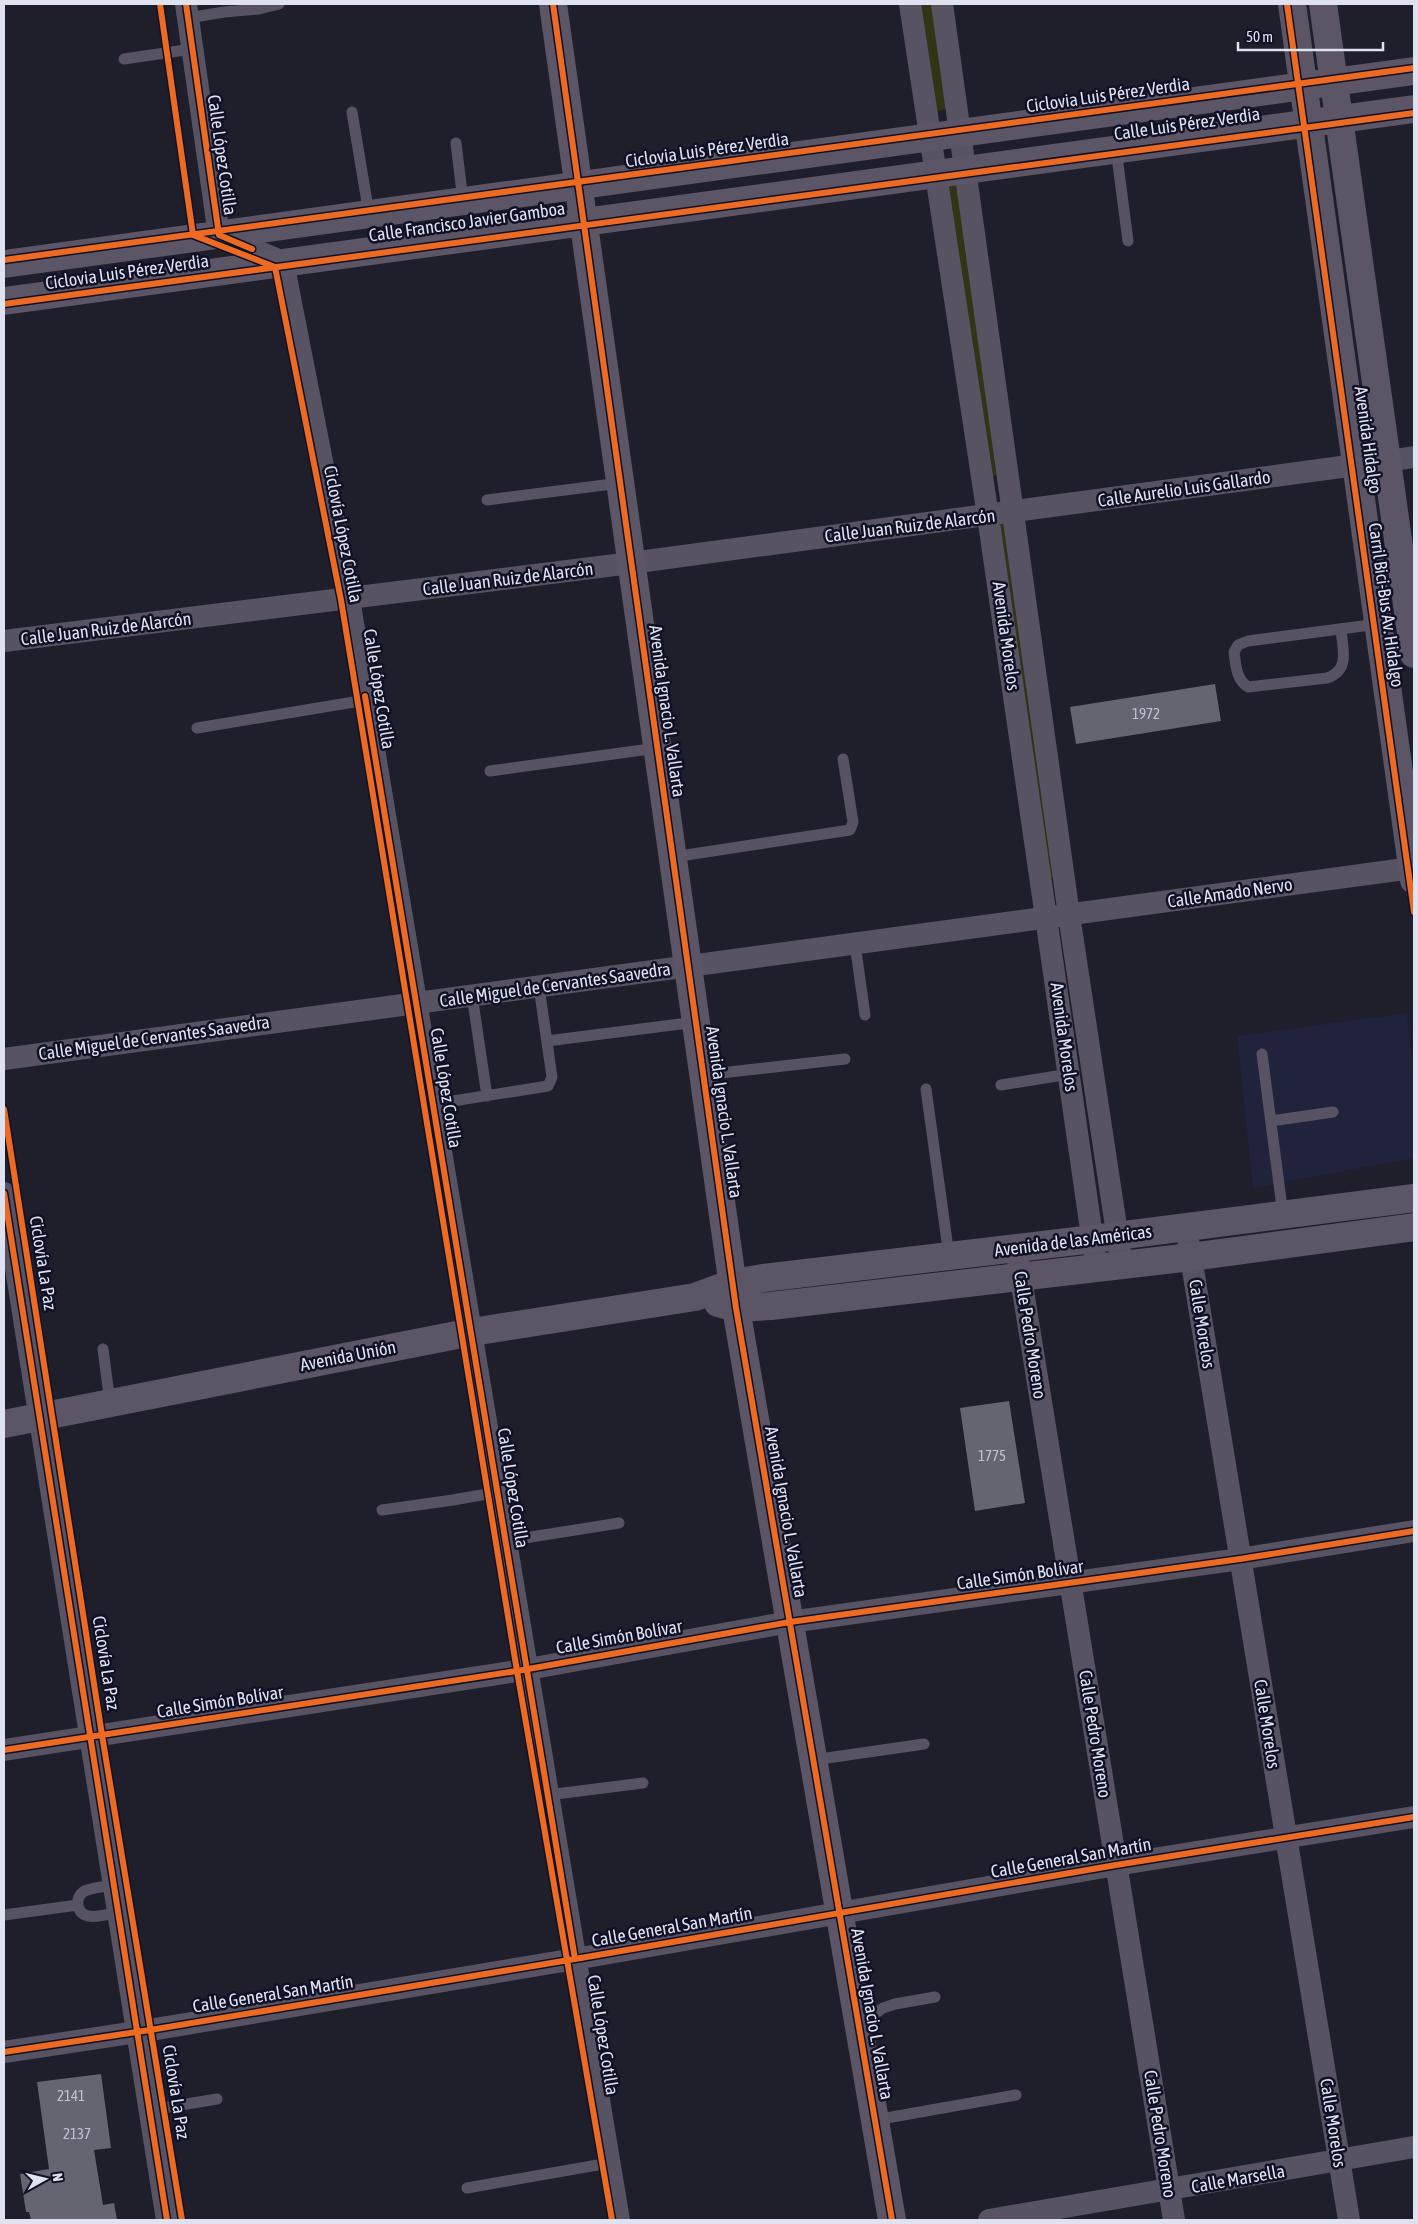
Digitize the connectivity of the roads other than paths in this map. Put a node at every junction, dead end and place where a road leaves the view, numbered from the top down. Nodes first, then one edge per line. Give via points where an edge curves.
1 (279, 4) edge
2 (553, 4) edge
3 (910, 4) edge
4 (942, 4) edge
5 (1292, 4) edge
6 (1323, 4) edge
7 (187, 11) edge
8 (192, 48) junction
9 (124, 59) dead end
10 (1414, 71) edge
11 (1334, 83) junction
12 (1304, 87) junction
13 (1414, 109) edge
14 (352, 112) dead end
15 (1339, 119) junction
16 (1309, 124) junction
17 (959, 135) junction
18 (929, 139) junction
19 (456, 143) dead end
20 (1116, 149) junction
21 (964, 169) junction
22 (934, 173) junction
23 (578, 186) junction
24 (464, 202) junction
25 (369, 214) junction
26 (584, 222) junction
27 (219, 235) junction
28 (1128, 240) dead end
29 (283, 262) junction
30 (4, 264) edge
31 (4, 301) edge
32 (1401, 459) edge
33 (1356, 465) junction
34 (620, 483) junction
35 (487, 500) dead end
36 (1012, 513) junction
37 (988, 516) junction
38 (631, 563) junction
39 (349, 599) junction
40 (1378, 624) junction
41 (1341, 630) junction
42 (4, 641) edge
43 (1414, 654) edge
44 (366, 700) junction
45 (197, 728) dead end
46 (658, 748) junction
47 (843, 759) dead end
48 (490, 770) dead end
49 (673, 857) junction
50 (1413, 874) edge
51 (1069, 916) junction
52 (1047, 919) junction
53 (854, 944) junction
54 (688, 967) junction
55 (539, 987) junction
56 (472, 996) junction
57 (417, 1003) junction
58 (865, 1015) dead end
59 (696, 1022) junction
60 (547, 1041) junction
61 (1262, 1054) dead end
62 (4, 1058) edge
63 (845, 1059) dead end
64 (1069, 1074) junction
65 (703, 1075) junction
66 (1001, 1085) dead end
67 (926, 1089) dead end
68 (487, 1096) junction
69 (434, 1104) junction
70 (1333, 1112) dead end
71 (1271, 1121) junction
72 (4, 1193) edge
73 (1414, 1198) edge
74 (1283, 1215) junction
75 (1186, 1227) junction
76 (1414, 1227) edge
77 (1105, 1238) junction
78 (1016, 1248) junction
79 (949, 1256) junction
80 (1191, 1257) junction
81 (1110, 1267) junction
82 (1020, 1277) junction
83 (734, 1296) junction
84 (472, 1332) junction
85 (103, 1349) dead end
86 (110, 1402) junction
87 (40, 1416) junction
88 (4, 1424) edge
89 (498, 1492) junction
90 (382, 1510) dead end
91 (619, 1523) dead end
92 (1414, 1531) edge
93 (506, 1541) junction
94 (1240, 1559) junction
95 (1070, 1583) junction
96 (790, 1622) junction
97 (528, 1669) junction
98 (90, 1737) junction
99 (924, 1744) dead end
100 (4, 1750) edge
101 (813, 1760) junction
102 (643, 1783) dead end
103 (548, 1795) junction
104 (1414, 1817) edge
105 (1286, 1840) junction
106 (1116, 1866) junction
107 (114, 1885) junction
108 (78, 1905) junction
109 (118, 1912) junction
110 (839, 1913) junction
111 (4, 1915) edge
112 (576, 1959) junction
113 (935, 1997) dead end
114 (858, 2025) junction
115 (137, 2031) junction
116 (4, 2052) edge
117 (1016, 2095) dead end
118 (216, 2099) dead end
119 (150, 2110) junction
120 (875, 2120) junction
121 (1414, 2147) edge
122 (1339, 2161) junction
123 (609, 2163) junction
124 (467, 2188) dead end
125 (1170, 2190) junction
126 (167, 2220) edge
127 (619, 2220) edge
128 (892, 2220) edge
129 (989, 2220) edge
130 (1174, 2220) edge
131 (1349, 2220) edge

1 - 7 lane via 224,12
2 - 23 main road, Avenida Ignacio L. Vallarta
3 - 18 street, Avenida Morelos
4 - 17 street, Avenida Morelos
5 - 12 main road, Avenida Hidalgo
6 - 11 main road, Avenida Hidalgo
7 - 8 street, Calle López Cotilla
8 - 9 lane
8 - 27 street, Calle López Cotilla
10 - 11 main road, Calle Luis Pérez Verdia
11 - 12 main road, Calle Luis Pérez Verdia
11 - 15 main road, Avenida Hidalgo
12 - 16 main road, Avenida Hidalgo
12 - 17 main road, Calle Luis Pérez Verdia
13 - 15 main road, Calle Luis Pérez Verdia
14 - 25 lane
15 - 16 main road, Calle Luis Pérez Verdia
15 - 32 main road, Avenida Hidalgo
16 - 20 main road, Calle Luis Pérez Verdia
16 - 33 main road, Avenida Hidalgo
17 - 18 main road, Calle Francisco Javier Gamboa
17 - 21 street, Avenida Morelos
18 - 22 street, Avenida Morelos
18 - 23 main road, Calle Francisco Javier Gamboa
19 - 24 lane
20 - 21 main road, Calle Luis Pérez Verdia
20 - 28 lane
21 - 22 main road, Calle Francisco Javier Gamboa
21 - 36 street, Avenida Morelos
22 - 26 main road, Calle Francisco Javier Gamboa
22 - 37 street, Avenida Morelos
23 - 24 main road, Calle Francisco Javier Gamboa
23 - 26 main road, Avenida Ignacio L. Vallarta
24 - 25 main road, Calle Francisco Javier Gamboa
25 - 27 main road, Calle Francisco Javier Gamboa
26 - 29 main road, Calle Francisco Javier Gamboa
26 - 34 main road, Avenida Ignacio L. Vallarta
27 - 29 street, Calle López Cotilla
27 - 30 main road, Calle Francisco Javier Gamboa
29 - 31 main road, Calle Francisco Javier Gamboa
29 - 39 street, Calle López Cotilla
32 - 43 main road, Avenida Hidalgo
33 - 36 street, Calle Aurelio Luis Gallardo
33 - 40 main road, Avenida Hidalgo
34 - 35 lane
34 - 38 main road, Avenida Ignacio L. Vallarta
36 - 37 street, Calle Juan Ruiz de Alarcón
36 - 51 street, Avenida Morelos
37 - 38 street, Calle Juan Ruiz de Alarcón
37 - 52 street, Avenida Morelos
38 - 39 street, Calle Juan Ruiz de Alarcón
38 - 46 main road, Avenida Ignacio L. Vallarta
39 - 42 street, Calle Juan Ruiz de Alarcón
39 - 44 street, Calle López Cotilla
40 - 41 lane
40 - 50 main road, Avenida Hidalgo
41 - 41 lane via 1248,641 1238,645 1234,652 1241,682 1248,686 1335,675 1344,662
44 - 45 lane
44 - 57 street, Calle López Cotilla
46 - 48 lane
46 - 49 main road, Avenida Ignacio L. Vallarta
47 - 49 lane via 853,822 850,830
49 - 54 main road, Avenida Ignacio L. Vallarta
50 - 51 street, Calle Amado Nervo
51 - 52 street, Calle Amado Nervo
51 - 77 street, Avenida Morelos
52 - 53 street, Calle Miguel de Cervantes Saavedra
52 - 64 street, Avenida Morelos
53 - 54 street, Calle Miguel de Cervantes Saavedra
53 - 58 lane
54 - 55 street, Calle Miguel de Cervantes Saavedra
54 - 59 main road, Avenida Ignacio L. Vallarta
55 - 56 street, Calle Miguel de Cervantes Saavedra
55 - 60 lane
56 - 57 street, Calle Miguel de Cervantes Saavedra
56 - 68 lane
57 - 62 street, Calle Miguel de Cervantes Saavedra
57 - 69 street, Calle López Cotilla
59 - 60 lane
59 - 65 main road, Avenida Ignacio L. Vallarta
60 - 68 lane via 552,1078 548,1086
61 - 71 lane
63 - 65 lane
64 - 66 lane
64 - 77 street, Avenida Morelos
65 - 83 main road, Avenida Ignacio L. Vallarta
67 - 79 lane
68 - 69 lane
69 - 84 street, Calle López Cotilla
70 - 71 lane
71 - 74 lane
72 - 87 street
73 - 74 main road, Avenida de las Américas
74 - 75 main road, Avenida de las Américas
75 - 77 main road, Avenida de las Américas
75 - 80 street, Calle Morelos
76 - 80 main road, Avenida de las Américas
77 - 78 main road, Avenida de las Américas
77 - 81 street, Avenida Morelos
78 - 79 main road, Avenida de las Américas
78 - 82 street, Calle Pedro Moreno
79 - 83 main road, Avenida de las Américas
80 - 81 main road, Avenida de las Américas
80 - 94 street, Calle Morelos
81 - 82 main road, Avenida de las Américas
82 - 83 main road, Avenida de las Américas
82 - 95 street, Calle Pedro Moreno
83 - 84 main road, Avenida Unión via 695,1297
83 - 96 main road, Avenida Ignacio L. Vallarta
84 - 86 main road, Avenida Unión
84 - 89 street, Calle López Cotilla
85 - 86 lane
86 - 87 main road, Avenida Unión
87 - 88 main road, Avenida Unión
87 - 98 street
89 - 90 lane
89 - 93 street, Calle López Cotilla
91 - 93 lane
92 - 94 street, Calle Simón Bolívar
93 - 97 street, Calle López Cotilla
94 - 95 street, Calle Simón Bolívar
94 - 105 street, Calle Morelos
95 - 96 street, Calle Simón Bolívar
95 - 106 street, Calle Pedro Moreno
96 - 97 street, Calle Simón Bolívar
96 - 101 main road, Avenida Ignacio L. Vallarta
97 - 98 street, Calle Simón Bolívar
97 - 103 street, Calle López Cotilla
98 - 100 street, Calle Simón Bolívar
98 - 107 street
99 - 101 lane
101 - 110 main road, Avenida Ignacio L. Vallarta
102 - 103 lane
103 - 112 street, Calle López Cotilla
104 - 105 street, Calle General San Martín
105 - 106 street, Calle General San Martín
105 - 122 street, Calle Morelos
106 - 110 street, Calle General San Martín
106 - 125 street, Calle Pedro Moreno
107 - 108 lane via 84,1892 78,1897
107 - 109 street
108 - 109 lane via 81,1913 87,1916
108 - 111 lane
109 - 115 street
110 - 112 street, Calle General San Martín
110 - 114 main road, Avenida Ignacio L. Vallarta
112 - 115 street, Calle General San Martín
112 - 123 street, Calle López Cotilla
113 - 114 lane via 883,2008
114 - 120 main road, Avenida Ignacio L. Vallarta
115 - 116 street, Calle General San Martín
115 - 119 street
117 - 120 lane
118 - 119 lane
119 - 126 street
120 - 128 main road, Avenida Ignacio L. Vallarta
121 - 122 street, Calle Marsella
122 - 125 street, Calle Marsella
122 - 131 street, Calle Morelos
123 - 124 lane
123 - 127 street, Calle López Cotilla
125 - 129 street, Calle Marsella
125 - 130 street, Calle Pedro Moreno

